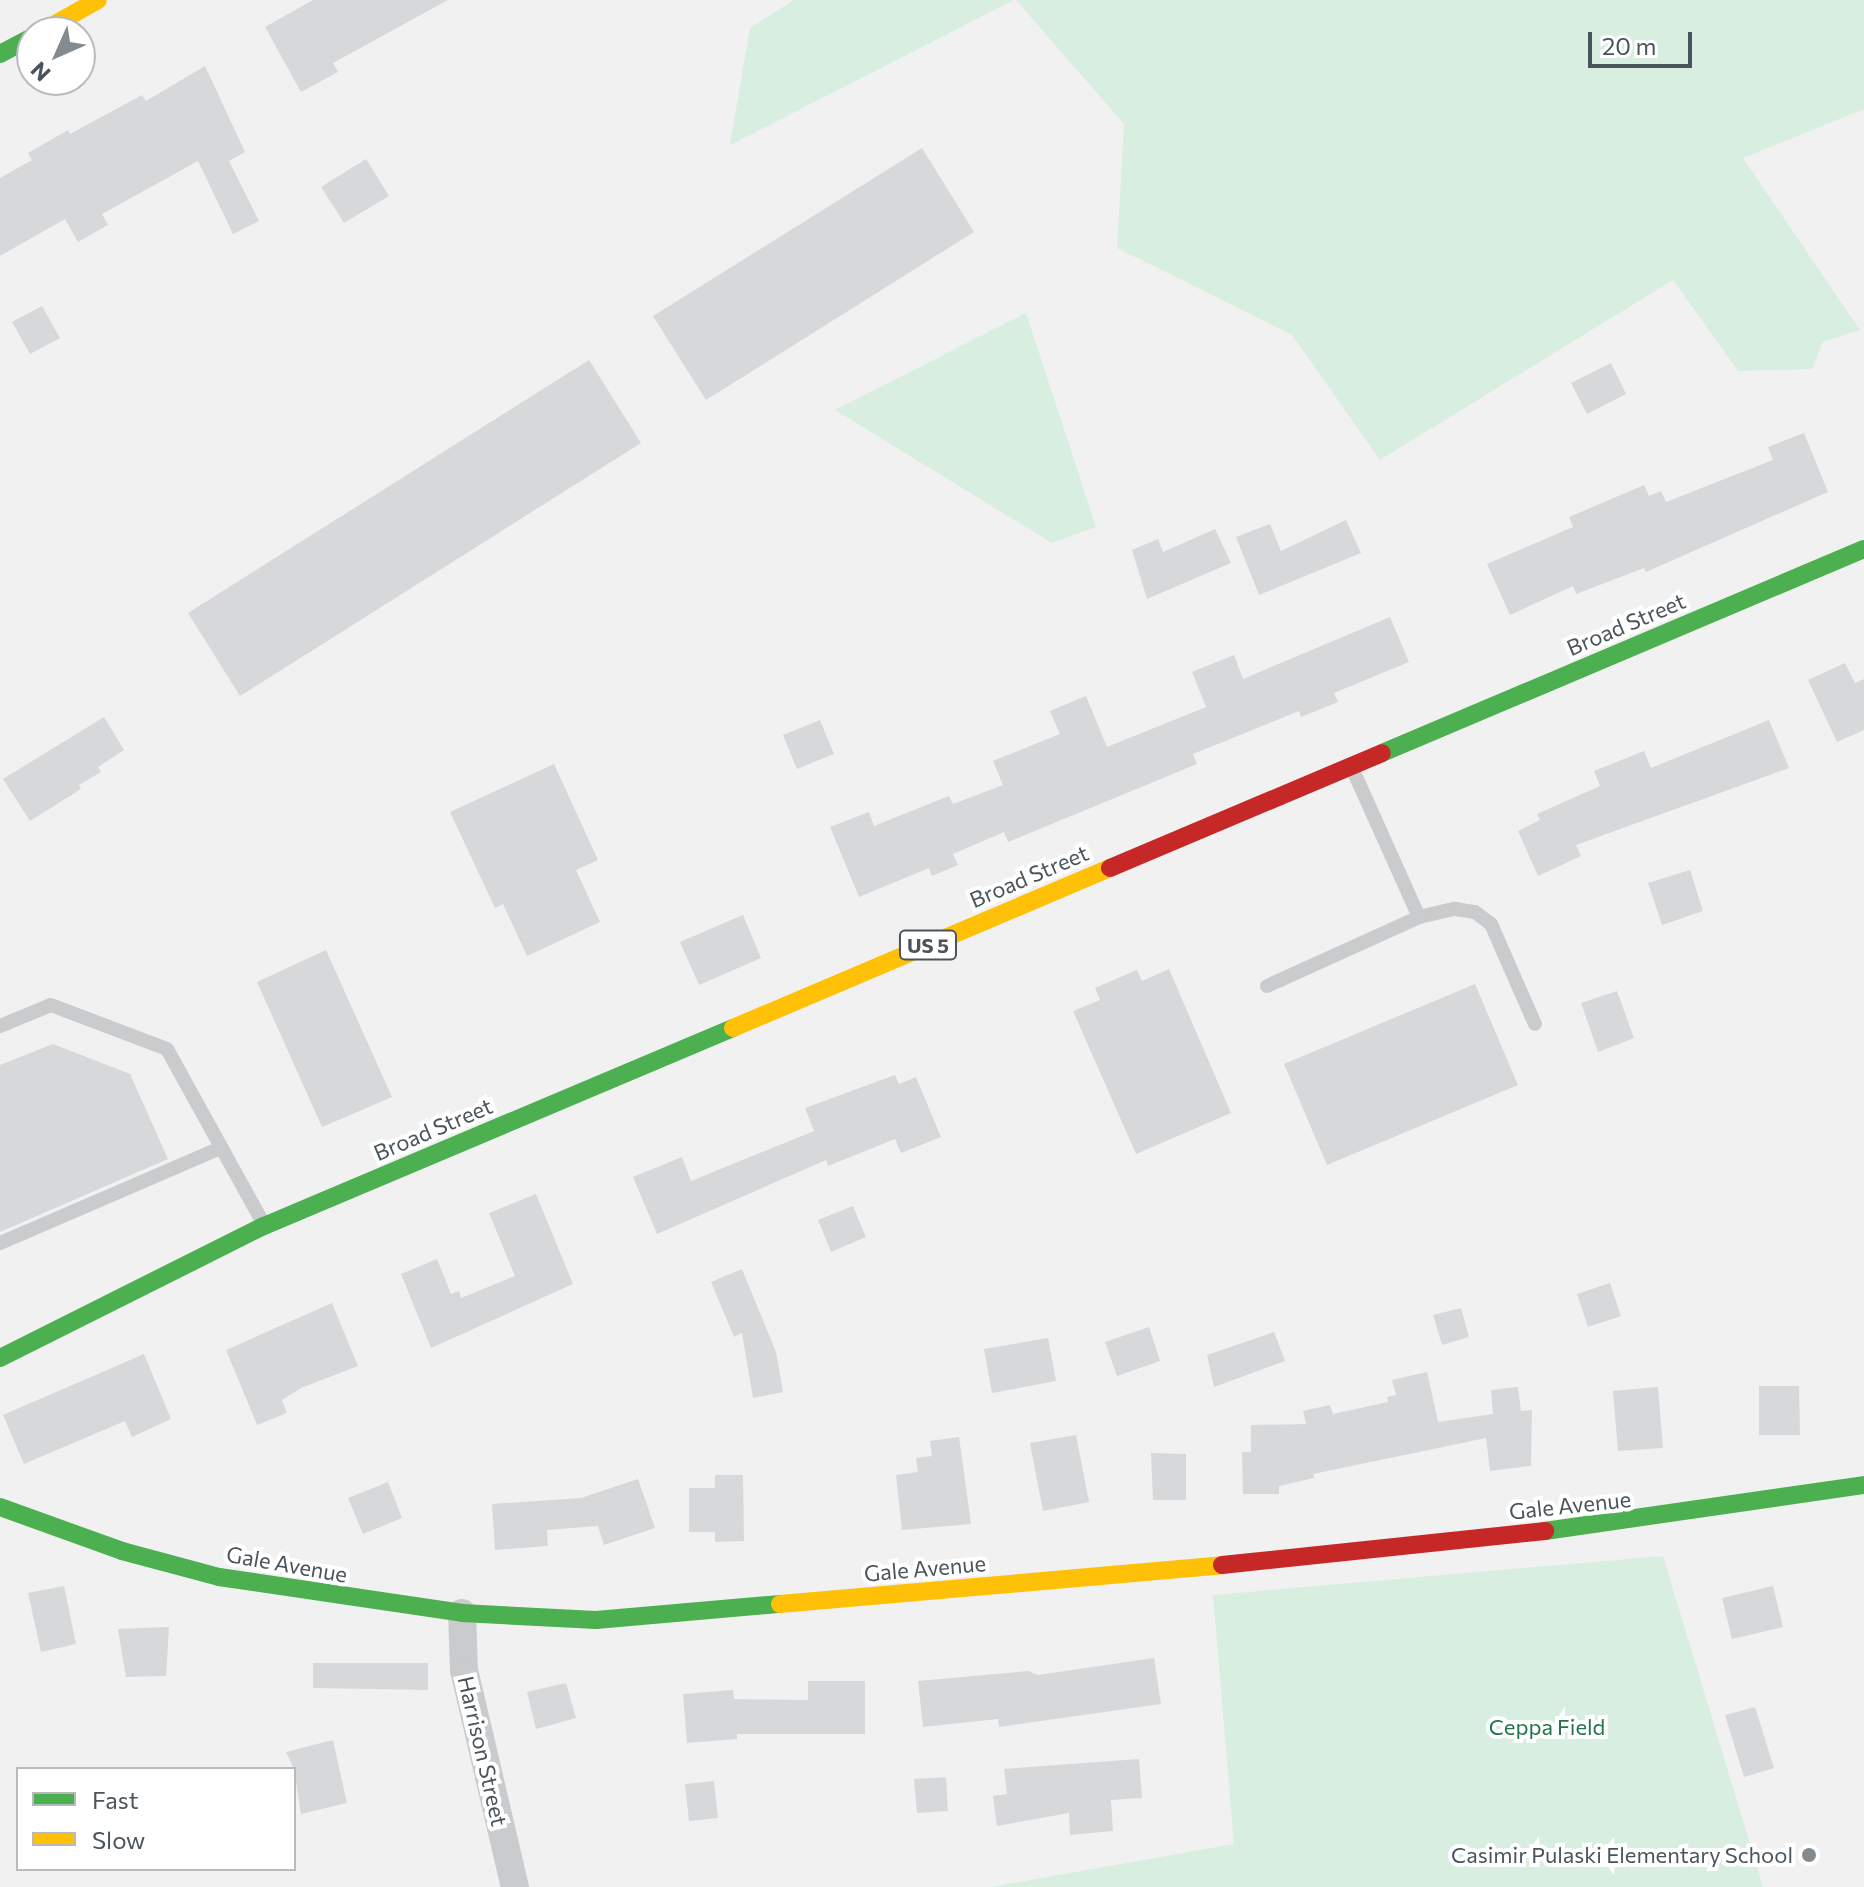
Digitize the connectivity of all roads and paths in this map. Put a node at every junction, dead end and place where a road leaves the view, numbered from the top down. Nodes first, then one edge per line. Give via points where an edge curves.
1 (98, 0) edge
2 (70, 16) edge
3 (1864, 549) edge
4 (1351, 766) junction
5 (1419, 917) junction
6 (1267, 986) dead end
7 (1535, 1024) dead end
8 (0, 1026) edge
9 (221, 1148) junction
10 (264, 1226) junction
11 (0, 1243) edge
12 (0, 1358) edge
13 (1864, 1485) edge
14 (0, 1507) edge
15 (462, 1613) junction
16 (515, 1887) edge

1 - 2 main road
3 - 4 main road, Broad Street / US 5
4 - 5 lane
4 - 10 main road, Broad Street / US 5
5 - 6 lane
5 - 7 lane via 1455,909 1475,912 1491,924
8 - 9 lane via 51,1005 167,1049
9 - 10 lane
9 - 11 lane
10 - 12 main road, Broad Street / US 5
13 - 15 main road, Gale Avenue via 1664,1518 1193,1568 596,1620
14 - 15 main road, Gale Avenue via 122,1551 219,1577
15 - 16 street, Harrison Street via 464,1670

